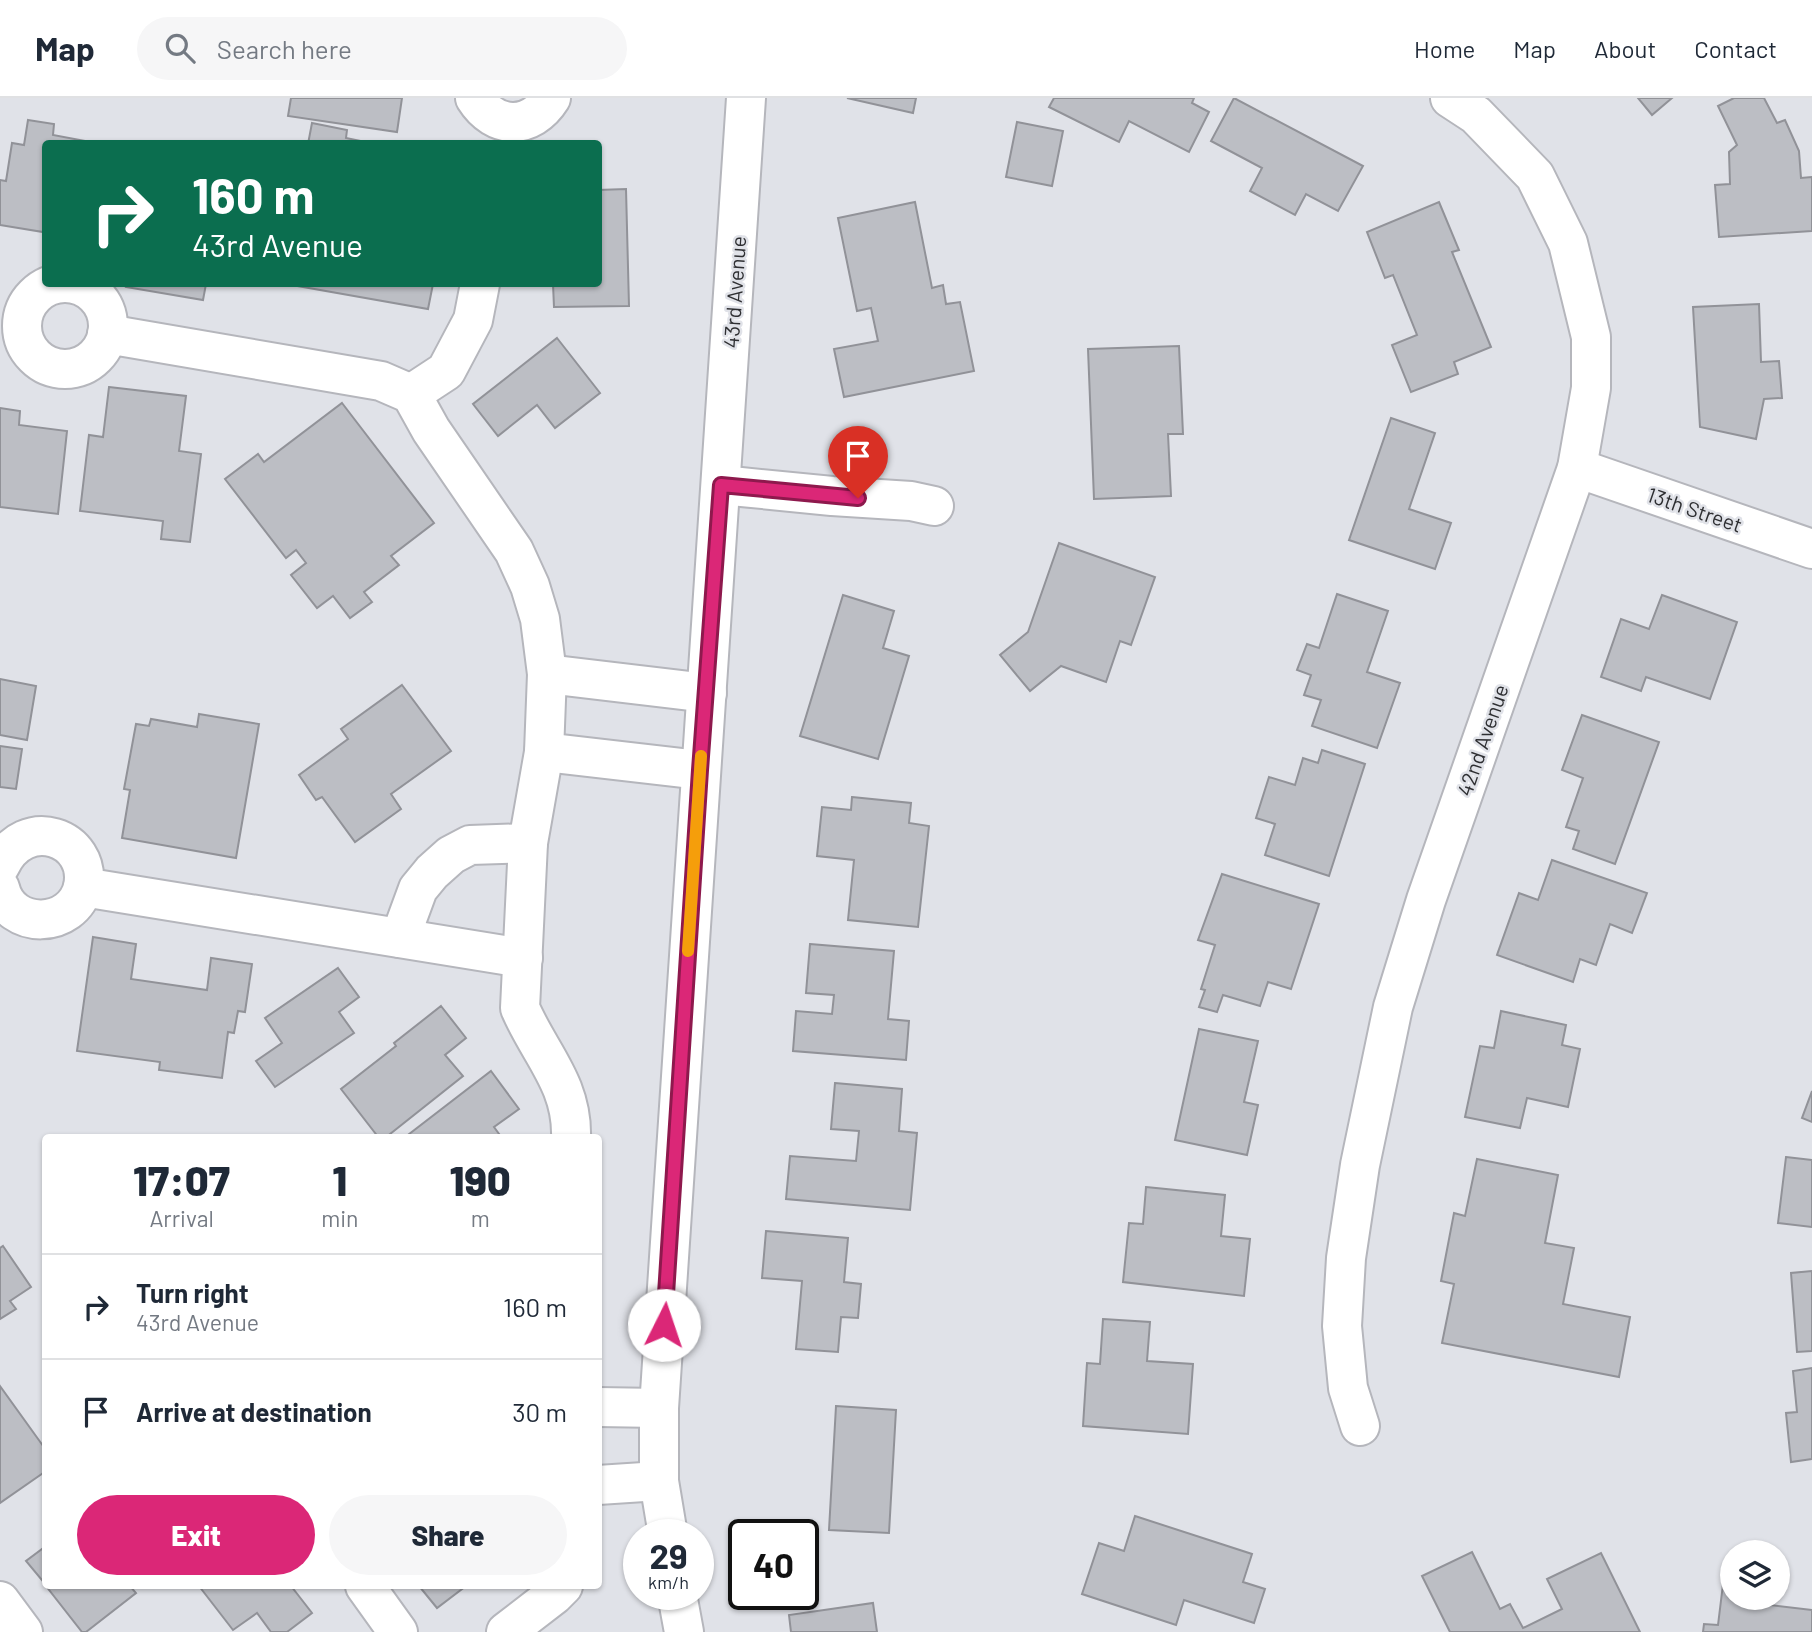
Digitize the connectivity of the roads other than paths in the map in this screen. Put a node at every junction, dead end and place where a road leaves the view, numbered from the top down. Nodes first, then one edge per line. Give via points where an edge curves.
1 (475, 98) edge
2 (551, 98) edge
3 (746, 98) edge
4 (1450, 98) edge
5 (505, 133) edge
6 (479, 287) edge
7 (107, 334) dead end
8 (411, 394) junction
9 (1577, 468) junction
10 (721, 485) junction
11 (934, 506) dead end
12 (1812, 549) edge
13 (547, 674) junction
14 (707, 693) junction
15 (544, 752) junction
16 (700, 770) junction
17 (528, 843) junction
18 (0, 866) edge
19 (83, 887) junction
20 (0, 888) edge
21 (400, 938) junction
22 (523, 958) junction
23 (571, 1134) edge
24 (602, 1407) edge
25 (659, 1408) junction
26 (1360, 1426) dead end
27 (659, 1481) junction
28 (602, 1485) edge
29 (665, 1519) edge
30 (367, 1589) edge
31 (560, 1589) edge
32 (0, 1601) edge
33 (680, 1610) edge
34 (23, 1632) edge
35 (398, 1632) edge
36 (506, 1632) edge
37 (684, 1632) edge

1 - 5 street
2 - 5 street via 533,118
3 - 10 street, 43rd Avenue
4 - 9 street, 42nd Avenue via 1476,115 1535,177 1568,243 1591,337 1591,388
6 - 8 street via 473,320 446,371
7 - 8 street via 381,381
8 - 13 street via 514,551 540,619
9 - 12 street, 13th Street
9 - 26 street, 42nd Avenue via 1426,900 1394,1007 1360,1166 1346,1258 1342,1326 1348,1388
10 - 11 street
10 - 14 street, 43rd Avenue
13 - 14 street
13 - 15 street
14 - 16 street, 43rd Avenue
15 - 16 street
15 - 17 street
16 - 25 street, 43rd Avenue
17 - 21 street via 470,845 451,855 418,889
17 - 22 street
18 - 19 street via 12,846 46,836 67,844 75,853 81,863
19 - 20 street via 69,910 44,920 31,919 8,906
19 - 21 street
21 - 22 street
22 - 23 street via 520,1008 564,1088
24 - 25 street
25 - 27 street, 43rd Avenue
27 - 28 street
27 - 29 street, 43rd Avenue
30 - 35 street
31 - 36 street
32 - 34 street
33 - 37 street

